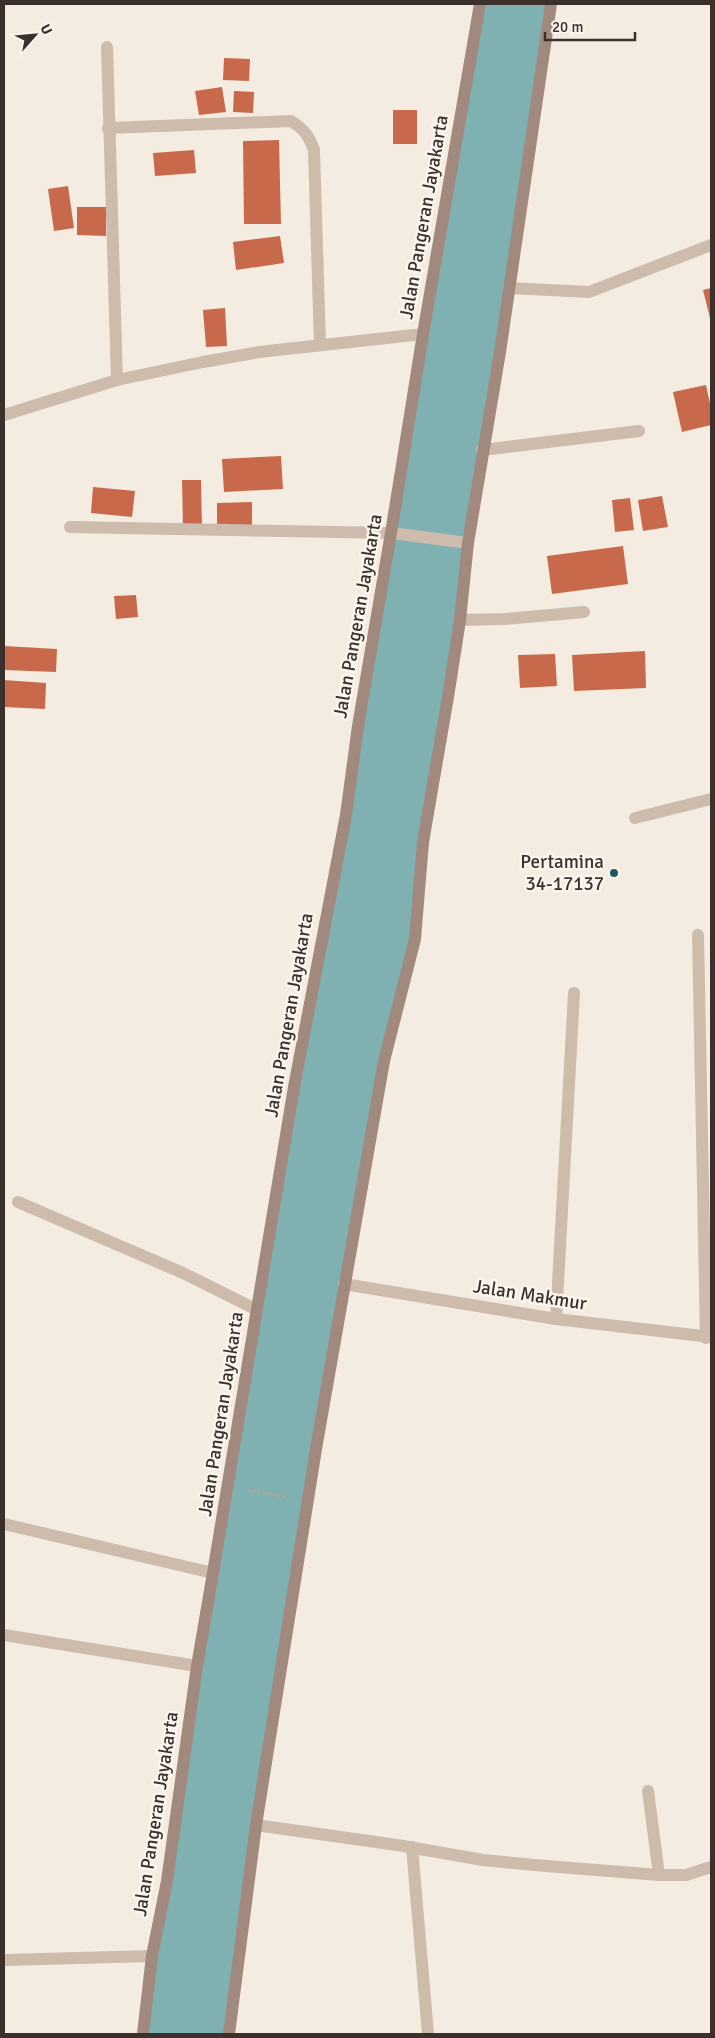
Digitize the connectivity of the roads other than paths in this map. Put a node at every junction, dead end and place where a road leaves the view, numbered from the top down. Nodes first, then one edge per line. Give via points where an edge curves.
1 (480, 4) edge
2 (550, 4) edge
3 (107, 47) dead end
4 (108, 128) junction
5 (711, 245) edge
6 (509, 288) junction
7 (423, 334) junction
8 (320, 345) junction
9 (117, 380) junction
10 (4, 415) edge
11 (639, 431) dead end
12 (482, 450) junction
13 (70, 527) dead end
14 (391, 533) junction
15 (462, 543) junction
16 (584, 612) dead end
17 (460, 620) junction
18 (711, 799) edge
19 (635, 818) dead end
20 (698, 935) dead end
21 (574, 993) dead end
22 (18, 1202) dead end
23 (344, 1284) junction
24 (257, 1310) junction
25 (556, 1319) junction
26 (708, 1337) edge
27 (4, 1524) edge
28 (213, 1573) junction
29 (4, 1635) edge
30 (197, 1666) junction
31 (648, 1792) dead end
32 (256, 1825) junction
33 (412, 1847) junction
34 (711, 1867) edge
35 (659, 1875) junction
36 (152, 1956) junction
37 (4, 1960) edge
38 (143, 2034) edge
39 (229, 2034) edge
40 (428, 2034) edge

1 - 7 street, Jalan Pangeran Jayakarta
2 - 6 street
3 - 4 street
4 - 8 street via 290,121 309,136 314,150
4 - 9 street
5 - 6 street via 589,292
6 - 12 street
7 - 8 street
7 - 14 street, Jalan Pangeran Jayakarta
8 - 9 street via 259,352
9 - 10 street
11 - 12 street
12 - 15 street
13 - 14 street
14 - 15 street
14 - 24 street, Jalan Pangeran Jayakarta via 346,816 302,1041
15 - 17 street
16 - 17 street via 505,620
17 - 23 street via 423,842 415,939 384,1061
18 - 19 street
20 - 26 street
21 - 25 street
22 - 24 street via 183,1273
23 - 25 street, Jalan Makmur
23 - 32 street
24 - 28 street, Jalan Pangeran Jayakarta
25 - 26 street, Jalan Makmur
27 - 28 street
28 - 30 street, Jalan Pangeran Jayakarta
29 - 30 street
30 - 36 street, Jalan Pangeran Jayakarta via 167,1881
31 - 35 street
32 - 33 street
32 - 39 street
33 - 35 street via 483,1860
33 - 40 street
34 - 35 street via 686,1874
36 - 37 street
36 - 38 street, Jalan Pangeran Jayakarta

